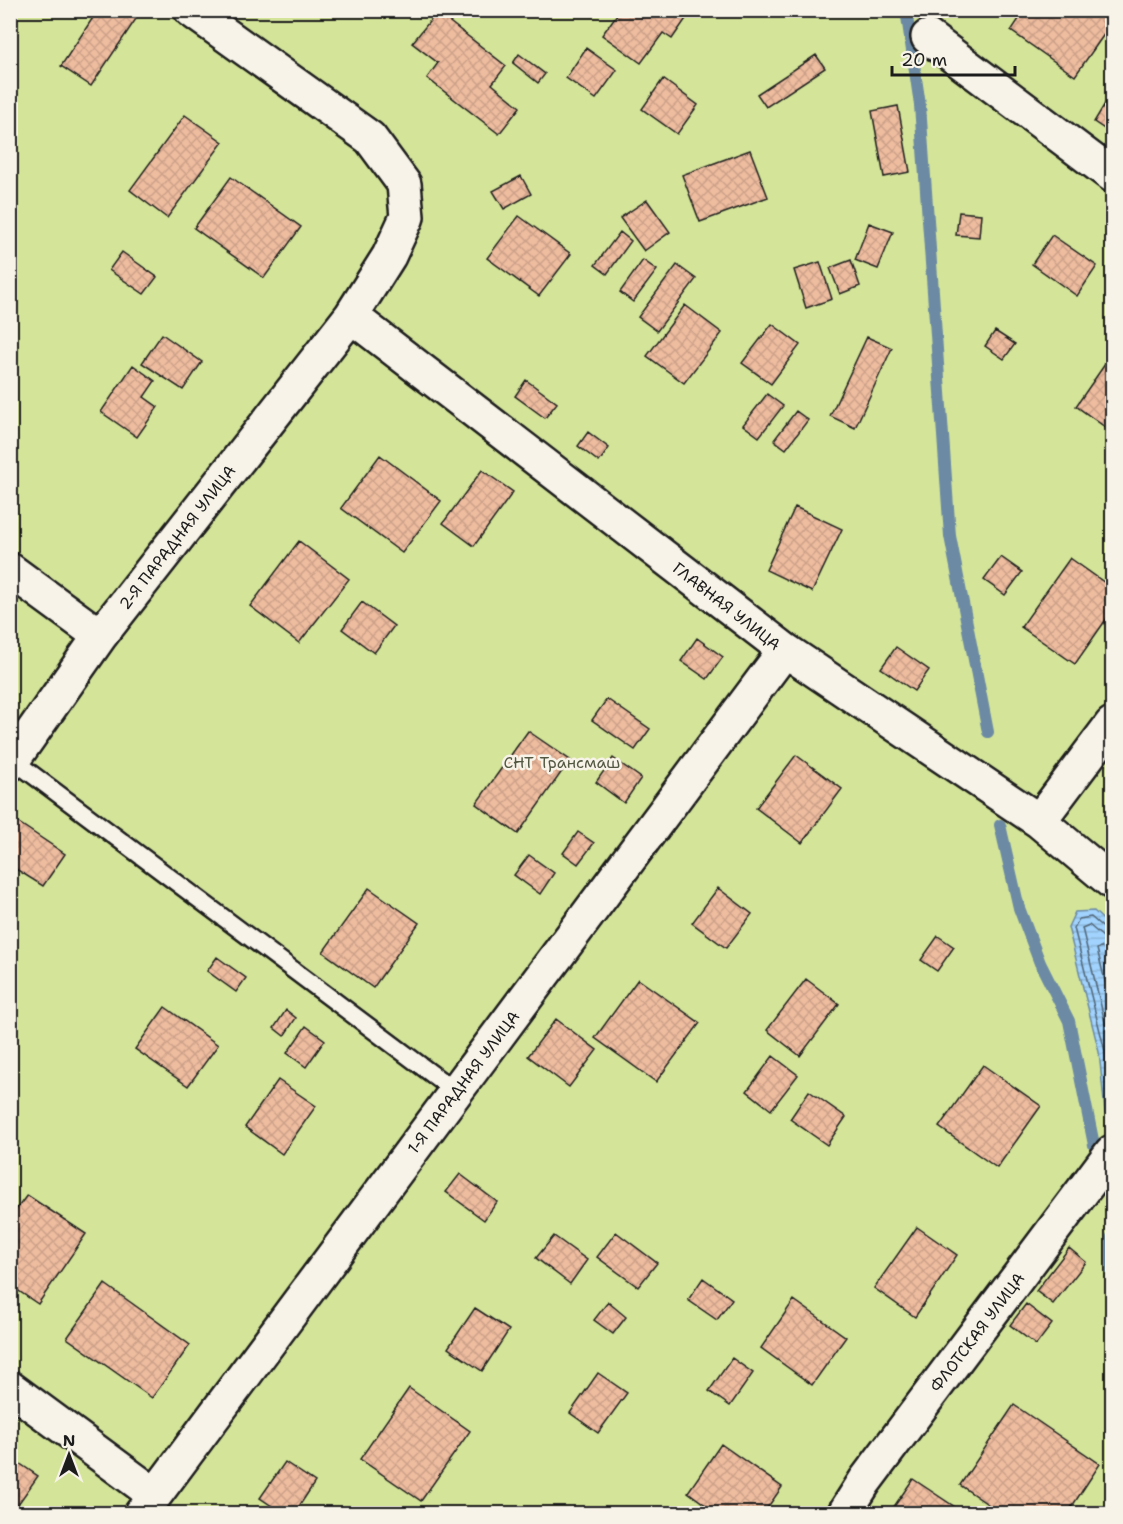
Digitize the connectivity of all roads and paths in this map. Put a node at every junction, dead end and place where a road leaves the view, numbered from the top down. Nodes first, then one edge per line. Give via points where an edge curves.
1 (204, 14) edge
2 (928, 37) dead end
3 (1113, 176) edge
4 (351, 316) junction
5 (10, 570) edge
6 (100, 636) junction
7 (785, 650) junction
8 (1113, 724) edge
9 (12, 762) edge
10 (1039, 821) junction
11 (1113, 882) edge
12 (456, 1092) junction
13 (1113, 1152) edge
14 (10, 1388) edge
15 (148, 1504) edge
16 (844, 1514) edge

1 - 4 street, 2-Я ПАРАДНАЯ УЛИЦА via 370,138 404,184 407,217 389,256
2 - 3 street
4 - 6 street, 2-Я ПАРАДНАЯ УЛИЦА
4 - 7 street, ГЛАВНАЯ УЛИЦА
5 - 6 street
6 - 9 street, 2-Я ПАРАДНАЯ УЛИЦА
7 - 10 street, ГЛАВНАЯ УЛИЦА
7 - 12 street, 1-Я ПАРАДНАЯ УЛИЦА
8 - 10 street
9 - 12 lane
10 - 11 street, ГЛАВНАЯ УЛИЦА
12 - 15 street, 1-Я ПАРАДНАЯ УЛИЦА
13 - 16 street, ФЛОТСКАЯ УЛИЦА
14 - 15 street

